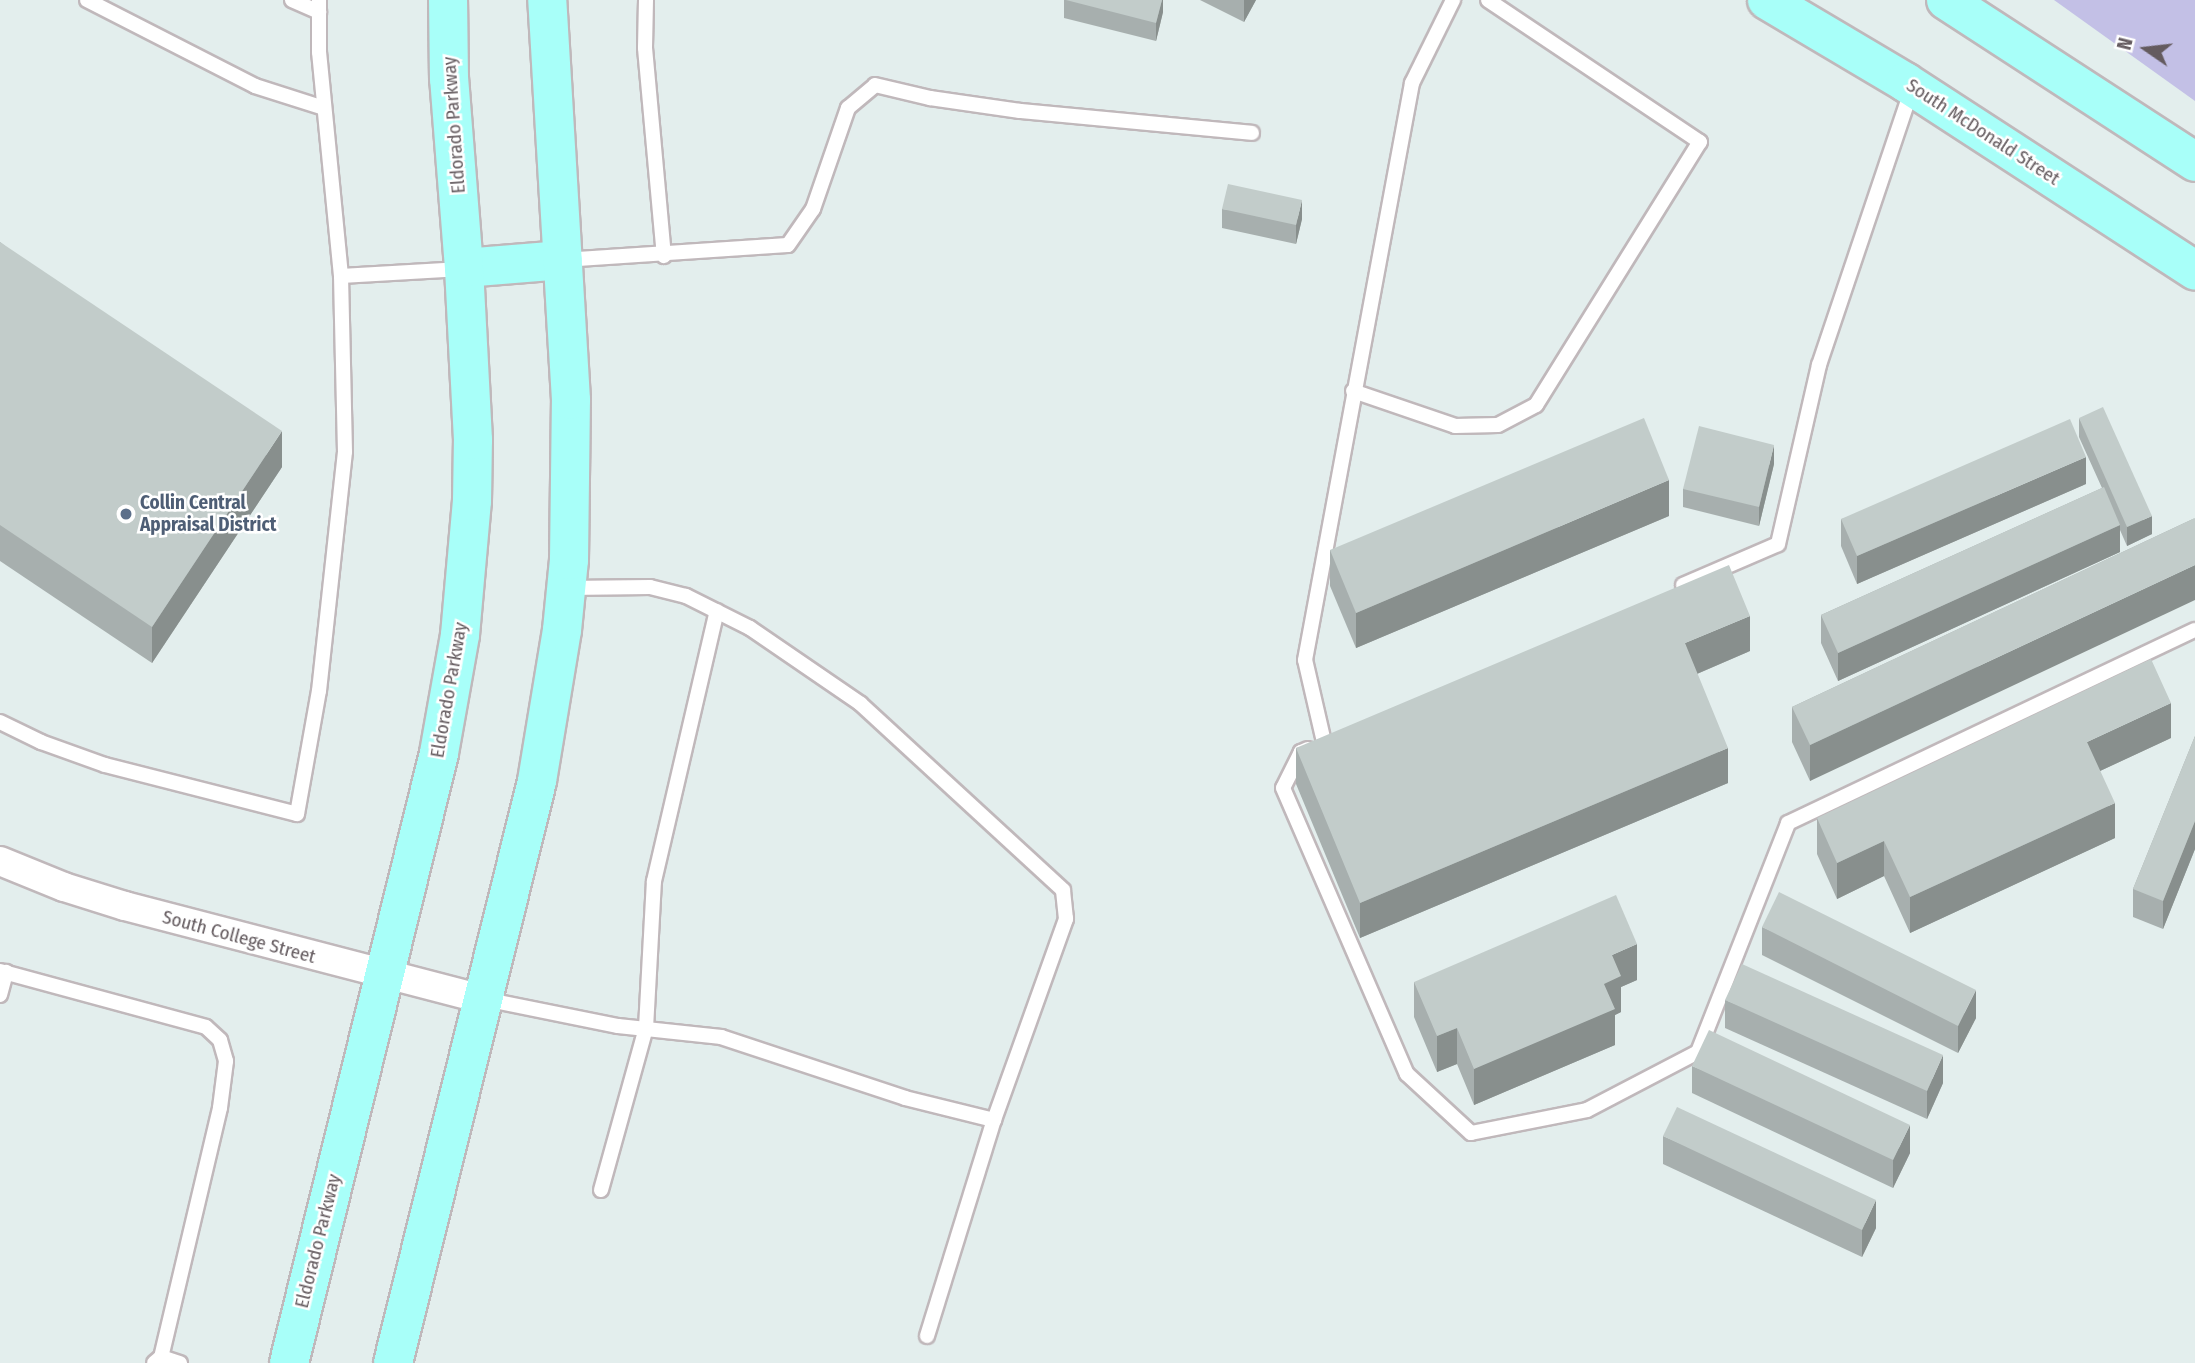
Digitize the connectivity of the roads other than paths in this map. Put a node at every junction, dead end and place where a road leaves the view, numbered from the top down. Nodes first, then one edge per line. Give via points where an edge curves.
1 (87, 0) edge
2 (292, 0) edge
3 (448, 0) edge
4 (547, 0) edge
5 (646, 0) edge
6 (1453, 0) edge
7 (1488, 0) edge
8 (1767, 0) edge
9 (1946, 0) edge
10 (319, 6) edge
11 (1912, 87) junction
12 (324, 108) junction
13 (1252, 133) dead end
14 (2195, 162) edge
15 (664, 256) junction
16 (563, 260) junction
17 (464, 268) junction
18 (2195, 270) edge
19 (341, 276) junction
20 (1353, 391) junction
21 (566, 588) junction
22 (1664, 593) edge
23 (717, 611) junction
24 (2195, 630) edge
25 (0, 722) edge
26 (0, 861) edge
27 (3, 971) edge
28 (383, 975) junction
29 (0, 995) edge
30 (483, 999) junction
31 (646, 1028) junction
32 (994, 1120) junction
33 (601, 1190) dead end
34 (927, 1336) dead end
35 (158, 1360) edge
36 (180, 1363) edge
37 (289, 1363) edge
38 (393, 1363) edge

1 - 12 lane via 255,86
2 - 10 lane
3 - 17 main road, Eldorado Parkway via 449,79
4 - 16 main road
5 - 15 lane via 645,48
6 - 20 lane via 1412,83
7 - 20 lane via 1700,142 1536,405 1498,425 1455,426
8 - 11 main road, South McDonald Street
9 - 14 main road
10 - 12 lane
11 - 18 main road, South McDonald Street
11 - 22 lane via 1819,365 1777,544
12 - 19 lane
13 - 15 lane via 1020,111 875,85 848,108 813,209 788,245
15 - 16 lane
16 - 17 main road
16 - 21 main road via 572,400
17 - 19 lane
17 - 28 main road, Eldorado Parkway via 473,440 460,635 439,753
19 - 25 lane via 345,452 319,691 297,814 105,765
20 - 24 lane via 1305,660 1331,739 1301,752 1283,788 1407,1074 1471,1133 1587,1110 1698,1052 1788,823
21 - 23 lane via 650,587 686,596
21 - 30 main road via 537,781
23 - 31 lane via 654,881
23 - 32 lane via 751,628 861,704 1063,890 1066,919
26 - 28 street, South College Street via 125,906
27 - 29 lane
27 - 35 lane via 206,1027 220,1040 226,1061 220,1108
28 - 30 street, South College Street
28 - 37 main road, Eldorado Parkway
30 - 31 lane
30 - 38 main road
31 - 32 lane via 721,1037 905,1098
31 - 33 lane
32 - 34 lane
35 - 36 lane

